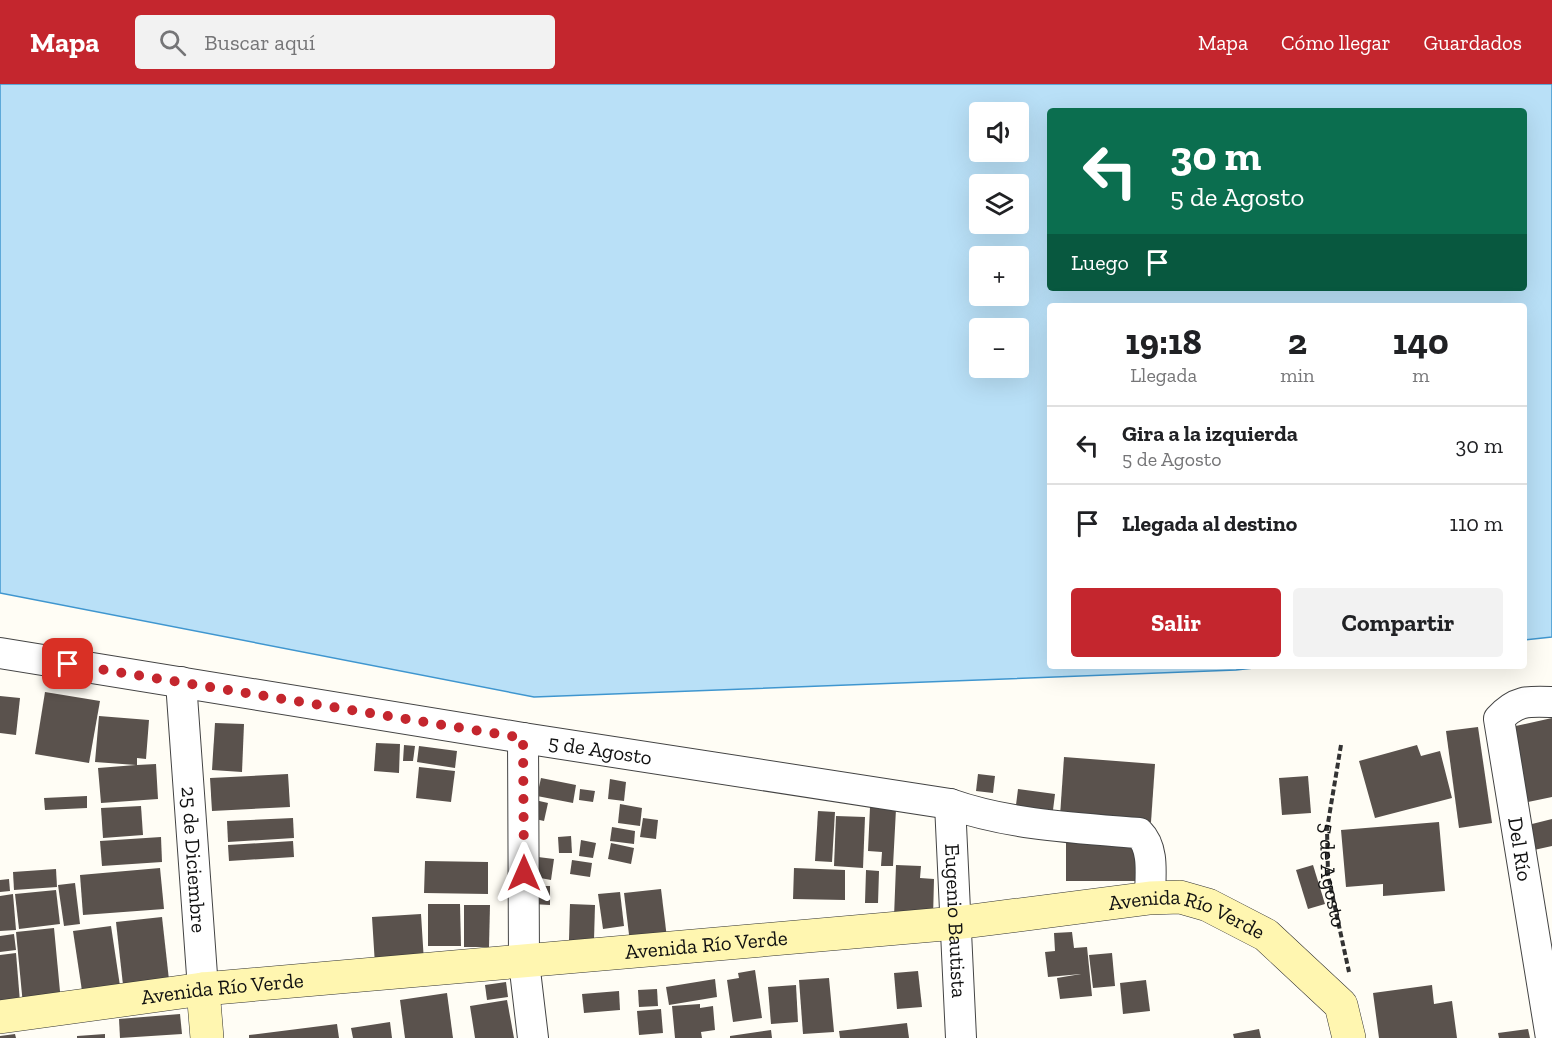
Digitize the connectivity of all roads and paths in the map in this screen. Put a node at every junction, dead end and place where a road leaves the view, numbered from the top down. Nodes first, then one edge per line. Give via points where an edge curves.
1 (0, 653) edge
2 (181, 682) junction
3 (1552, 702) edge
4 (523, 738) junction
5 (1341, 745) dead end
6 (950, 804) junction
7 (1150, 898) junction
8 (956, 922) junction
9 (524, 962) junction
10 (203, 989) junction
11 (1341, 1005) junction
12 (0, 1017) edge
13 (207, 1038) edge
14 (533, 1038) edge
15 (960, 1038) edge
16 (1349, 1038) edge
17 (1551, 1038) edge

1 - 2 street, 5 de Agosto
2 - 4 street, 5 de Agosto
2 - 10 street, 25 de Diciembre
3 - 17 street, Del Río via 1526,701 1508,709 1499,719
4 - 6 street, 5 de Agosto
4 - 9 street
5 - 11 path, 5 de Agosto via 1327,829 1328,875 1350,969
6 - 7 street, 5 de Agosto via 972,812 1050,825 1139,832 1147,841 1150,856
6 - 8 street, Eugenio Bautista
7 - 8 main road, Avenida Río Verde
7 - 11 main road, Avenida Río Verde via 1180,897 1208,905 1266,935
8 - 9 main road, Avenida Río Verde
8 - 15 street, Eugenio Bautista
9 - 10 main road, Avenida Río Verde
9 - 14 street
10 - 12 main road, Avenida Río Verde
10 - 13 main road, 25 de Diciembre
11 - 16 main road

